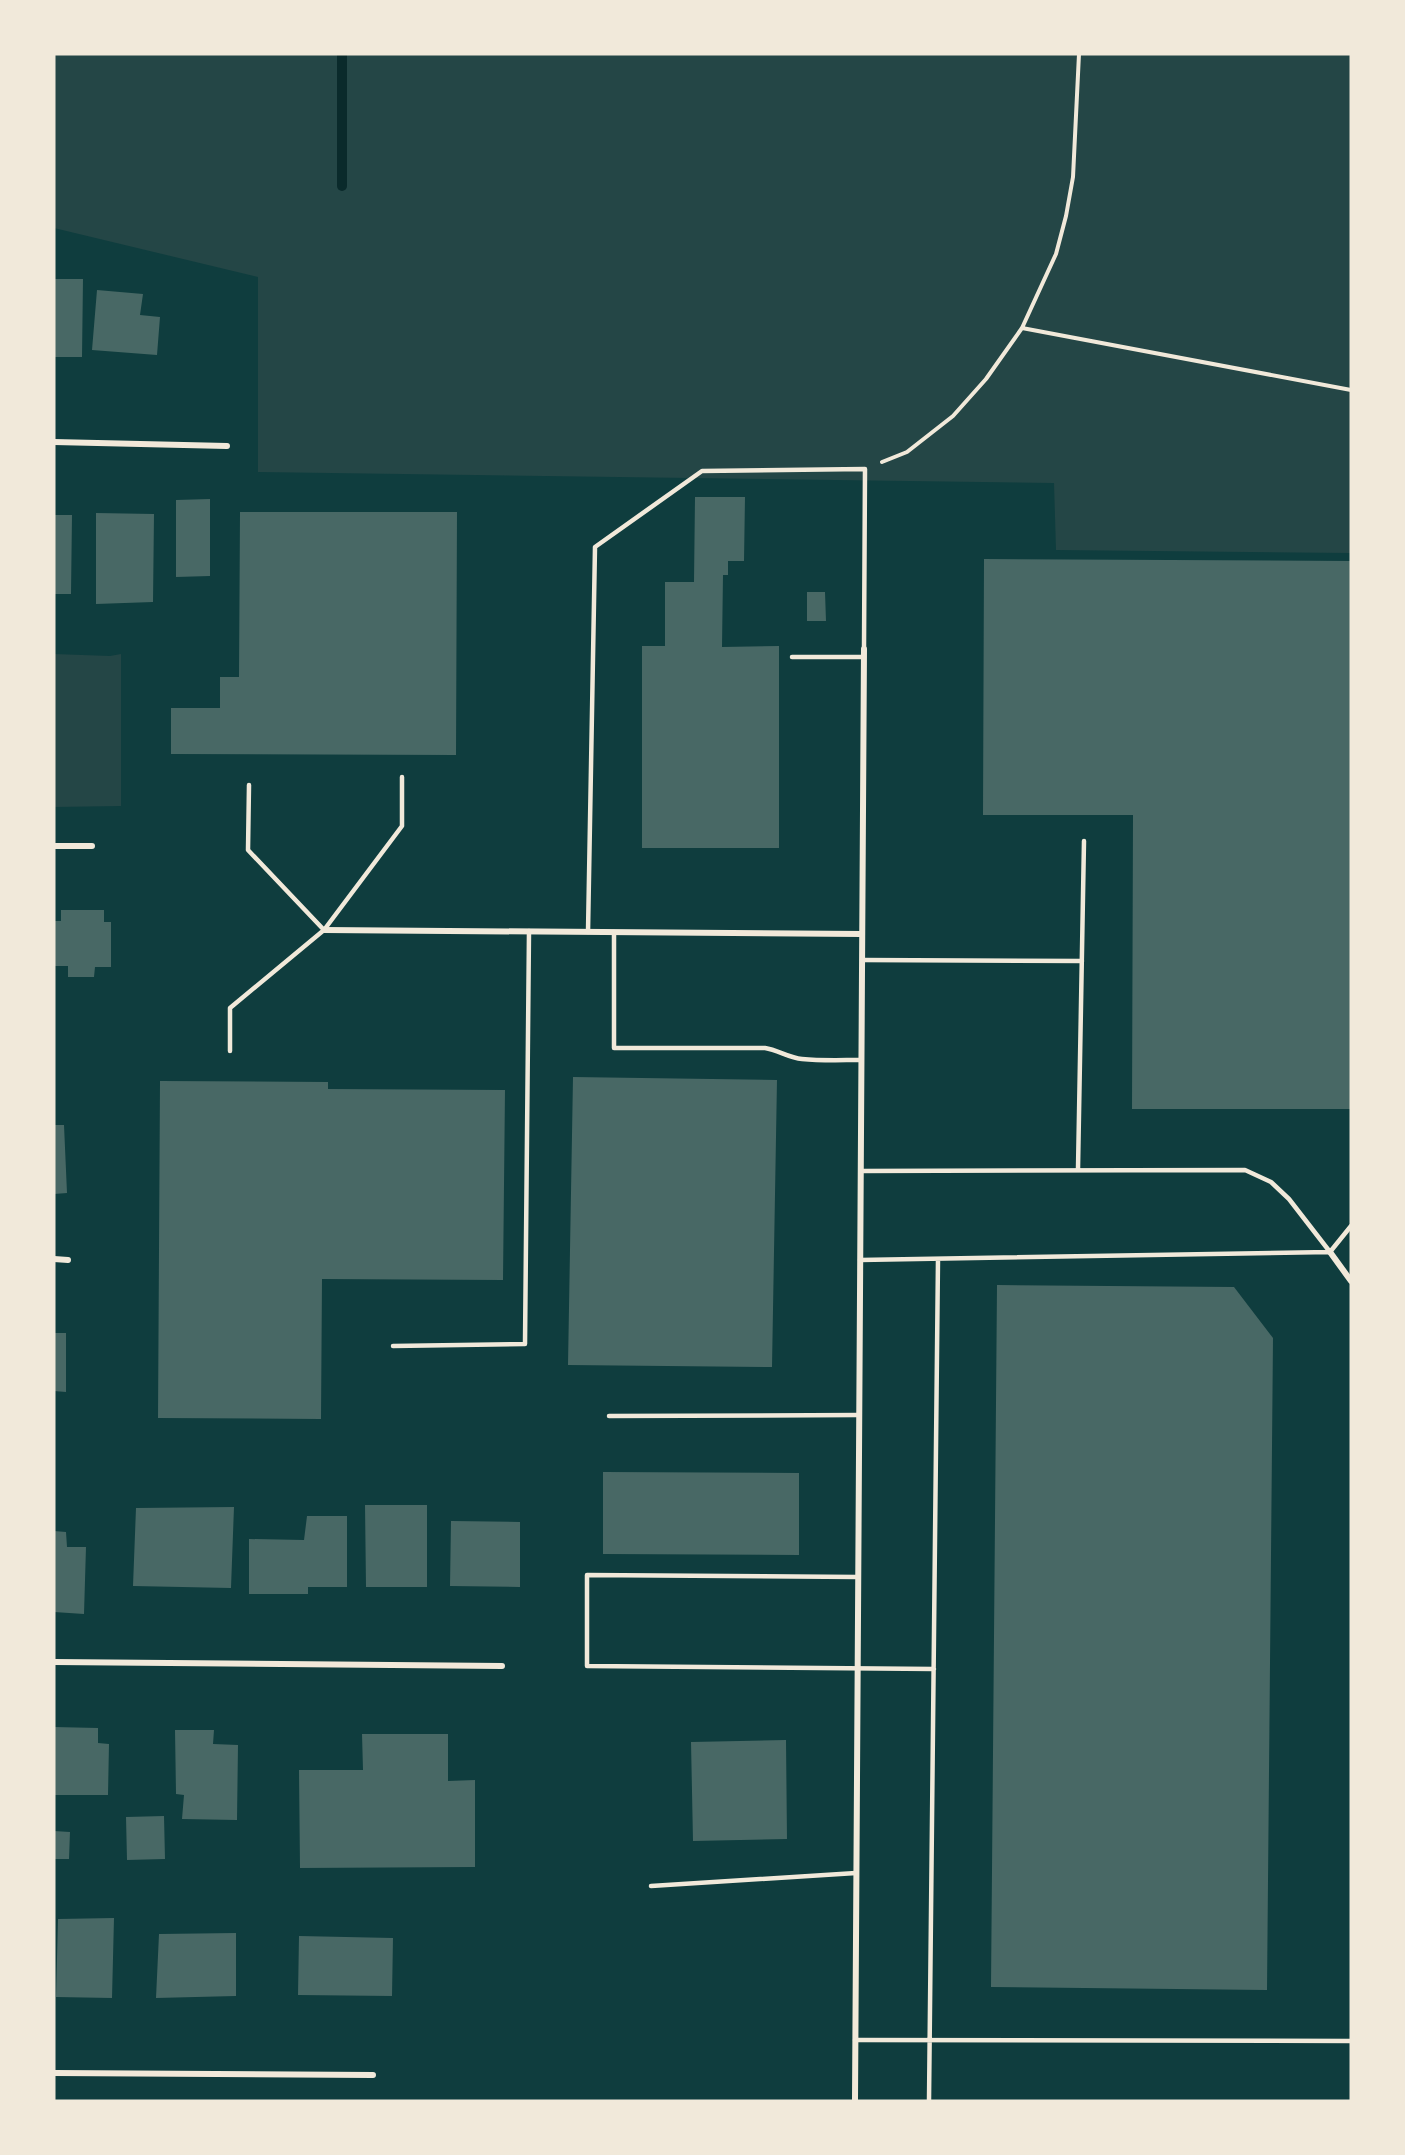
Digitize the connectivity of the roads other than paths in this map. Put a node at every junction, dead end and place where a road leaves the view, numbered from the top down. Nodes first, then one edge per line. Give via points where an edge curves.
1 (54, 442) edge
2 (227, 446) dead end
3 (864, 649) joint
4 (792, 657) dead end
5 (864, 657) junction
6 (402, 777) dead end
7 (249, 785) dead end
8 (1084, 841) dead end
9 (54, 846) edge
10 (92, 846) dead end
11 (324, 930) junction
12 (529, 932) junction
13 (588, 932) junction
14 (614, 932) junction
15 (862, 934) junction
16 (862, 960) junction
17 (1082, 962) junction
18 (230, 1052) dead end
19 (861, 1060) junction
20 (1078, 1169) junction
21 (861, 1170) junction
22 (1351, 1226) edge
23 (1330, 1252) junction
24 (938, 1259) junction
25 (54, 1260) edge
26 (68, 1260) dead end
27 (861, 1260) junction
28 (1348, 1272) edge
29 (1351, 1281) edge
30 (393, 1346) dead end
31 (859, 1415) junction
32 (609, 1416) dead end
33 (858, 1577) junction
34 (54, 1662) edge
35 (502, 1666) dead end
36 (857, 1668) junction
37 (934, 1669) junction
38 (856, 1874) junction
39 (651, 1886) dead end
40 (855, 2040) junction
41 (929, 2040) junction
42 (1351, 2041) edge
43 (54, 2073) edge
44 (373, 2076) dead end
45 (855, 2101) edge
46 (929, 2101) edge

1 - 2 street
3 - 5 street
3 - 13 lane via 865,469 702,471 595,547
4 - 5 lane
5 - 15 street
6 - 11 lane via 402,826
7 - 11 lane via 248,850
8 - 17 lane
9 - 10 street
11 - 12 street
11 - 18 lane via 230,1008
12 - 13 street
12 - 30 lane via 525,1344
13 - 14 street
14 - 15 street
14 - 19 lane via 614,1048 765,1048 803,1060
15 - 16 street
16 - 17 lane
16 - 19 street
17 - 20 lane
19 - 21 street
20 - 21 lane
20 - 23 lane via 1245,1170 1270,1182 1289,1199
21 - 27 street
22 - 23 lane
23 - 24 lane
23 - 28 street
24 - 27 lane
24 - 37 lane
25 - 26 street
27 - 31 street
28 - 29 street
31 - 32 lane
31 - 33 street
33 - 36 street
33 - 36 lane via 587,1575 587,1666
34 - 35 street
36 - 37 lane
36 - 38 street
37 - 41 lane
38 - 39 lane
38 - 40 street
40 - 41 lane
40 - 45 street
41 - 42 lane
41 - 46 lane
43 - 44 street

